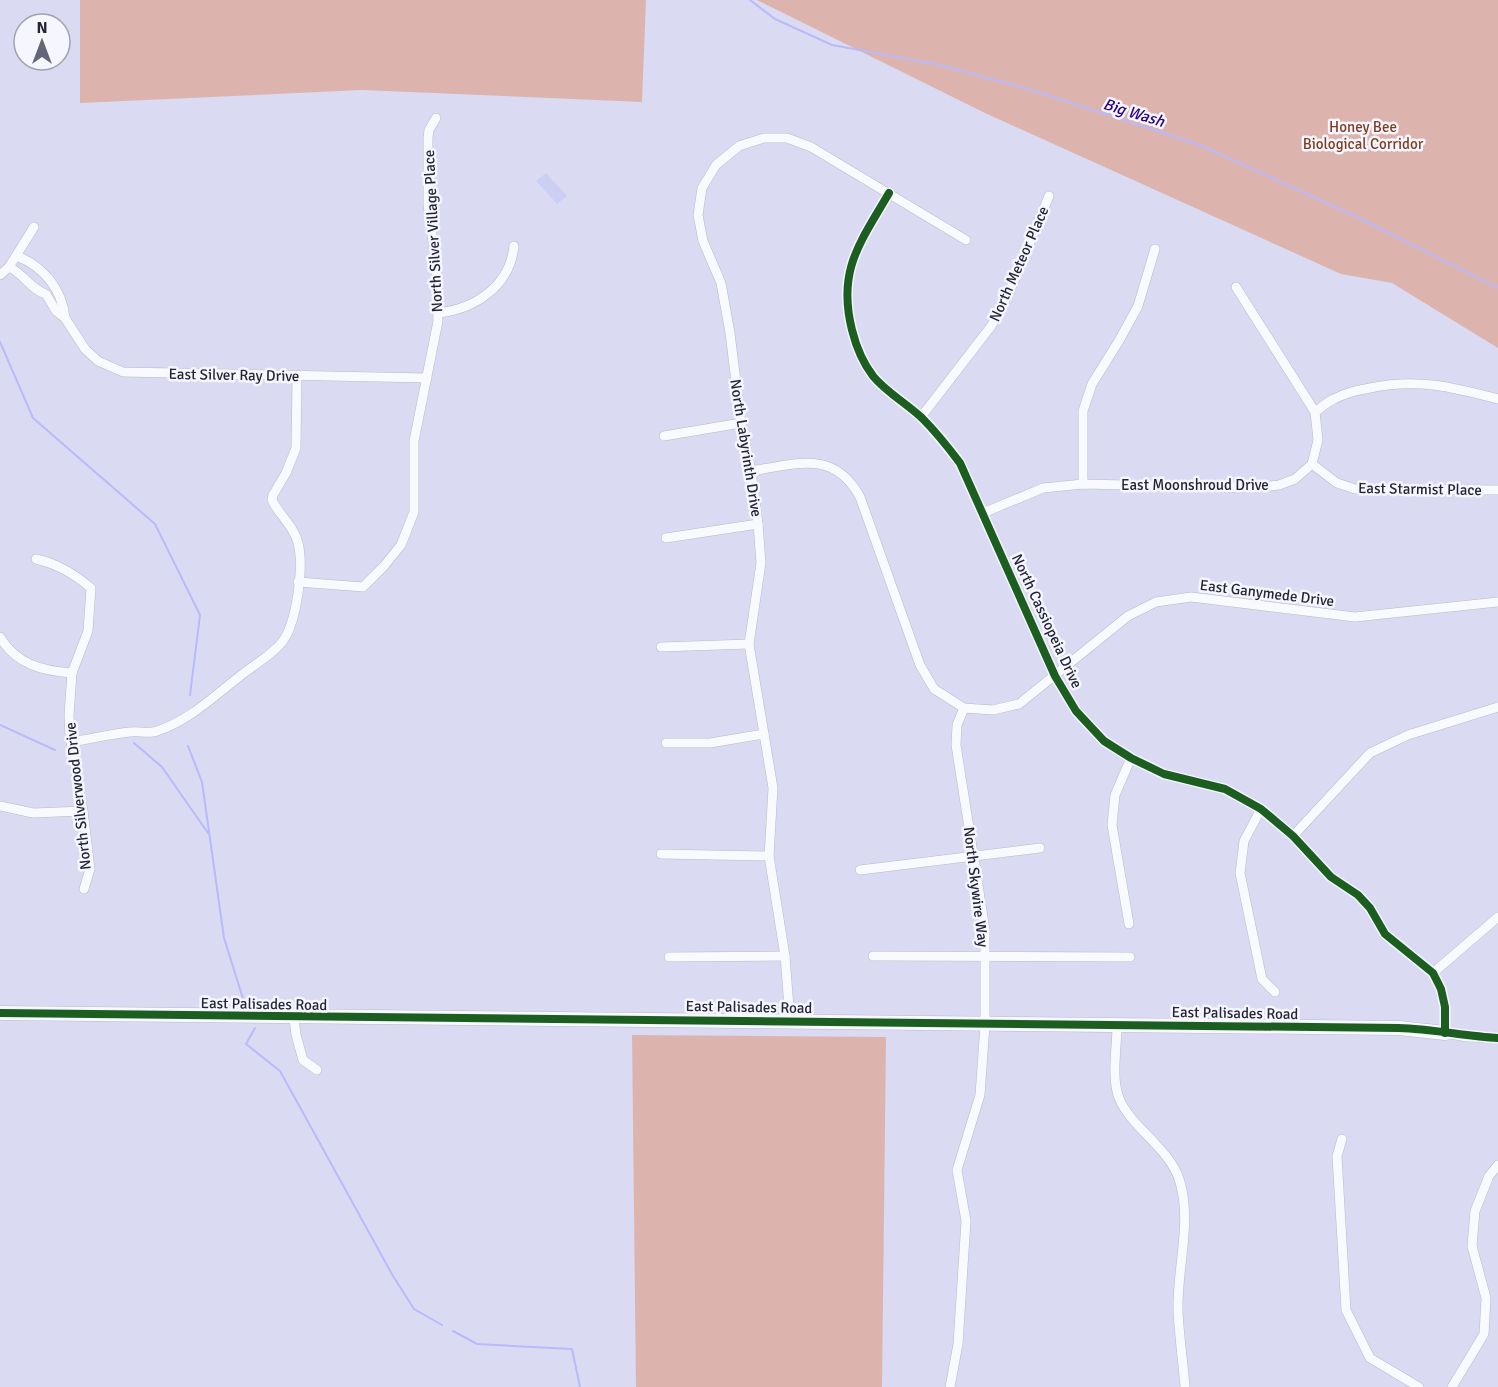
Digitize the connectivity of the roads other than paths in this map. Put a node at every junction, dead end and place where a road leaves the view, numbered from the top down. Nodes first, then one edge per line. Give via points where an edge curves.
1 (436, 118) dead end
2 (889, 193) junction
3 (1049, 196) dead end
4 (34, 227) dead end
5 (966, 240) dead end
6 (514, 246) dead end
7 (1155, 249) dead end
8 (17, 256) junction
9 (9, 267) junction
10 (0, 275) edge
11 (1236, 287) dead end
12 (438, 313) junction
13 (65, 318) junction
14 (297, 376) junction
15 (427, 378) junction
16 (1498, 399) edge
17 (1315, 412) junction
18 (921, 417) junction
19 (741, 423) junction
20 (664, 436) dead end
21 (1312, 464) junction
22 (751, 471) junction
23 (1083, 484) junction
24 (1498, 490) edge
25 (983, 513) junction
26 (758, 524) junction
27 (666, 538) dead end
28 (36, 559) dead end
29 (298, 582) junction
30 (1498, 602) edge
31 (0, 637) edge
32 (749, 644) junction
33 (661, 647) dead end
34 (72, 673) junction
35 (1055, 676) junction
36 (1498, 707) edge
37 (964, 708) junction
38 (764, 734) junction
39 (71, 742) junction
40 (666, 744) dead end
41 (1131, 758) junction
42 (0, 806) edge
43 (1261, 809) junction
44 (83, 811) junction
45 (1293, 836) junction
46 (1040, 848) dead end
47 (661, 854) dead end
48 (769, 856) junction
49 (974, 858) junction
50 (860, 870) dead end
51 (84, 889) dead end
52 (1498, 917) edge
53 (1129, 924) dead end
54 (785, 956) junction
55 (873, 956) dead end
56 (985, 956) junction
57 (669, 957) dead end
58 (1130, 957) dead end
59 (1433, 973) junction
60 (1275, 992) dead end
61 (0, 1013) edge
62 (294, 1018) junction
63 (790, 1021) junction
64 (985, 1025) junction
65 (1117, 1025) junction
66 (1445, 1033) junction
67 (1498, 1038) edge
68 (317, 1070) dead end
69 (1342, 1138) dead end
70 (1498, 1165) edge
71 (950, 1387) edge
72 (1185, 1387) edge
73 (1419, 1387) edge
74 (1452, 1387) edge

1 - 12 street, North Silver Village Place via 428,138 428,183
2 - 5 street, North Labyrinth Drive
2 - 18 street, North Cassiopeia Drive via 858,246 848,274 847,310 857,347 873,375
2 - 19 street, North Labyrinth Drive via 811,147 787,138 764,138 740,146 716,165 702,188 698,215 703,242 721,283
3 - 18 street, North Meteor Place via 992,325
4 - 8 street
6 - 12 street via 510,268 486,296 455,311
7 - 23 street via 1138,306 1092,384 1083,411
8 - 9 street
8 - 13 street, East Silver Ray Drive via 52,280
9 - 10 street
9 - 13 street, East Silver Ray Drive via 46,294
11 - 17 street
12 - 15 street, North Silver Village Place
13 - 14 street, East Silver Ray Drive via 85,349 98,361 123,372
14 - 15 street, East Silver Ray Drive
14 - 29 street via 296,448 272,500 292,527 298,543
15 - 29 street, North Silver Village Place via 414,441 414,512 401,544 363,586
16 - 17 street via 1426,383 1390,384 1355,391
17 - 21 street via 1318,440
18 - 25 street, North Cassiopeia Drive via 960,463
19 - 20 street
19 - 22 street, North Labyrinth Drive
21 - 23 street, East Moonshroud Drive via 1295,479 1253,488
21 - 24 street, East Starmist Place via 1337,483 1355,489
22 - 26 street, North Labyrinth Drive
22 - 37 street via 820,463 852,482 920,665 934,688
23 - 25 street, East Moonshroud Drive via 1043,488
25 - 35 street, North Cassiopeia Drive
26 - 27 street
26 - 32 street, North Labyrinth Drive via 761,563
28 - 34 street, North Silverwood Drive via 54,563 91,588 88,631
29 - 39 street via 293,618 282,642 201,708 154,732 132,731
30 - 35 street, East Ganymede Drive via 1355,617 1191,597 1156,602 1128,616
31 - 34 street via 9,651 36,668
32 - 33 street
32 - 38 street, North Labyrinth Drive
34 - 39 street, North Silverwood Drive
35 - 37 street, East Ganymede Drive via 1019,704 993,710
35 - 41 street, North Cassiopeia Drive via 1076,711 1104,741
36 - 45 street via 1408,735 1370,753
37 - 49 street, North Skywire Way via 957,725 956,745
38 - 40 street via 710,743
38 - 48 street, North Labyrinth Drive via 773,788
39 - 44 street, North Silverwood Drive
41 - 43 street, North Cassiopeia Drive via 1164,774 1224,789
41 - 53 street via 1115,795 1112,825
42 - 44 street via 33,813
43 - 45 street, North Cassiopeia Drive
43 - 60 street via 1244,841 1240,873 1262,979
44 - 51 street, North Silverwood Drive via 90,869
45 - 59 street, North Cassiopeia Drive via 1331,877 1358,895 1385,934
46 - 49 street
47 - 48 street
48 - 54 street, North Labyrinth Drive
49 - 50 street
49 - 56 street, North Skywire Way
52 - 59 street
54 - 57 street
54 - 63 street, North Labyrinth Drive
55 - 56 street
56 - 58 street
56 - 64 street, North Skywire Way
59 - 66 street, North Cassiopeia Drive via 1445,1007
61 - 62 street, East Palisades Road
62 - 63 street, East Palisades Road
62 - 68 street via 303,1060
63 - 64 street, East Palisades Road
64 - 65 street, East Palisades Road
64 - 71 street, North Skywire Way via 980,1095 957,1170 966,1221 958,1344
65 - 66 street, East Palisades Road via 1399,1028
65 - 72 street via 1118,1095 1123,1107 1162,1150 1180,1179 1185,1204 1178,1309
66 - 67 street, East Palisades Road
69 - 73 street via 1337,1156 1346,1310 1370,1358
70 - 74 street via 1489,1176 1475,1211 1472,1246 1486,1298 1484,1334

